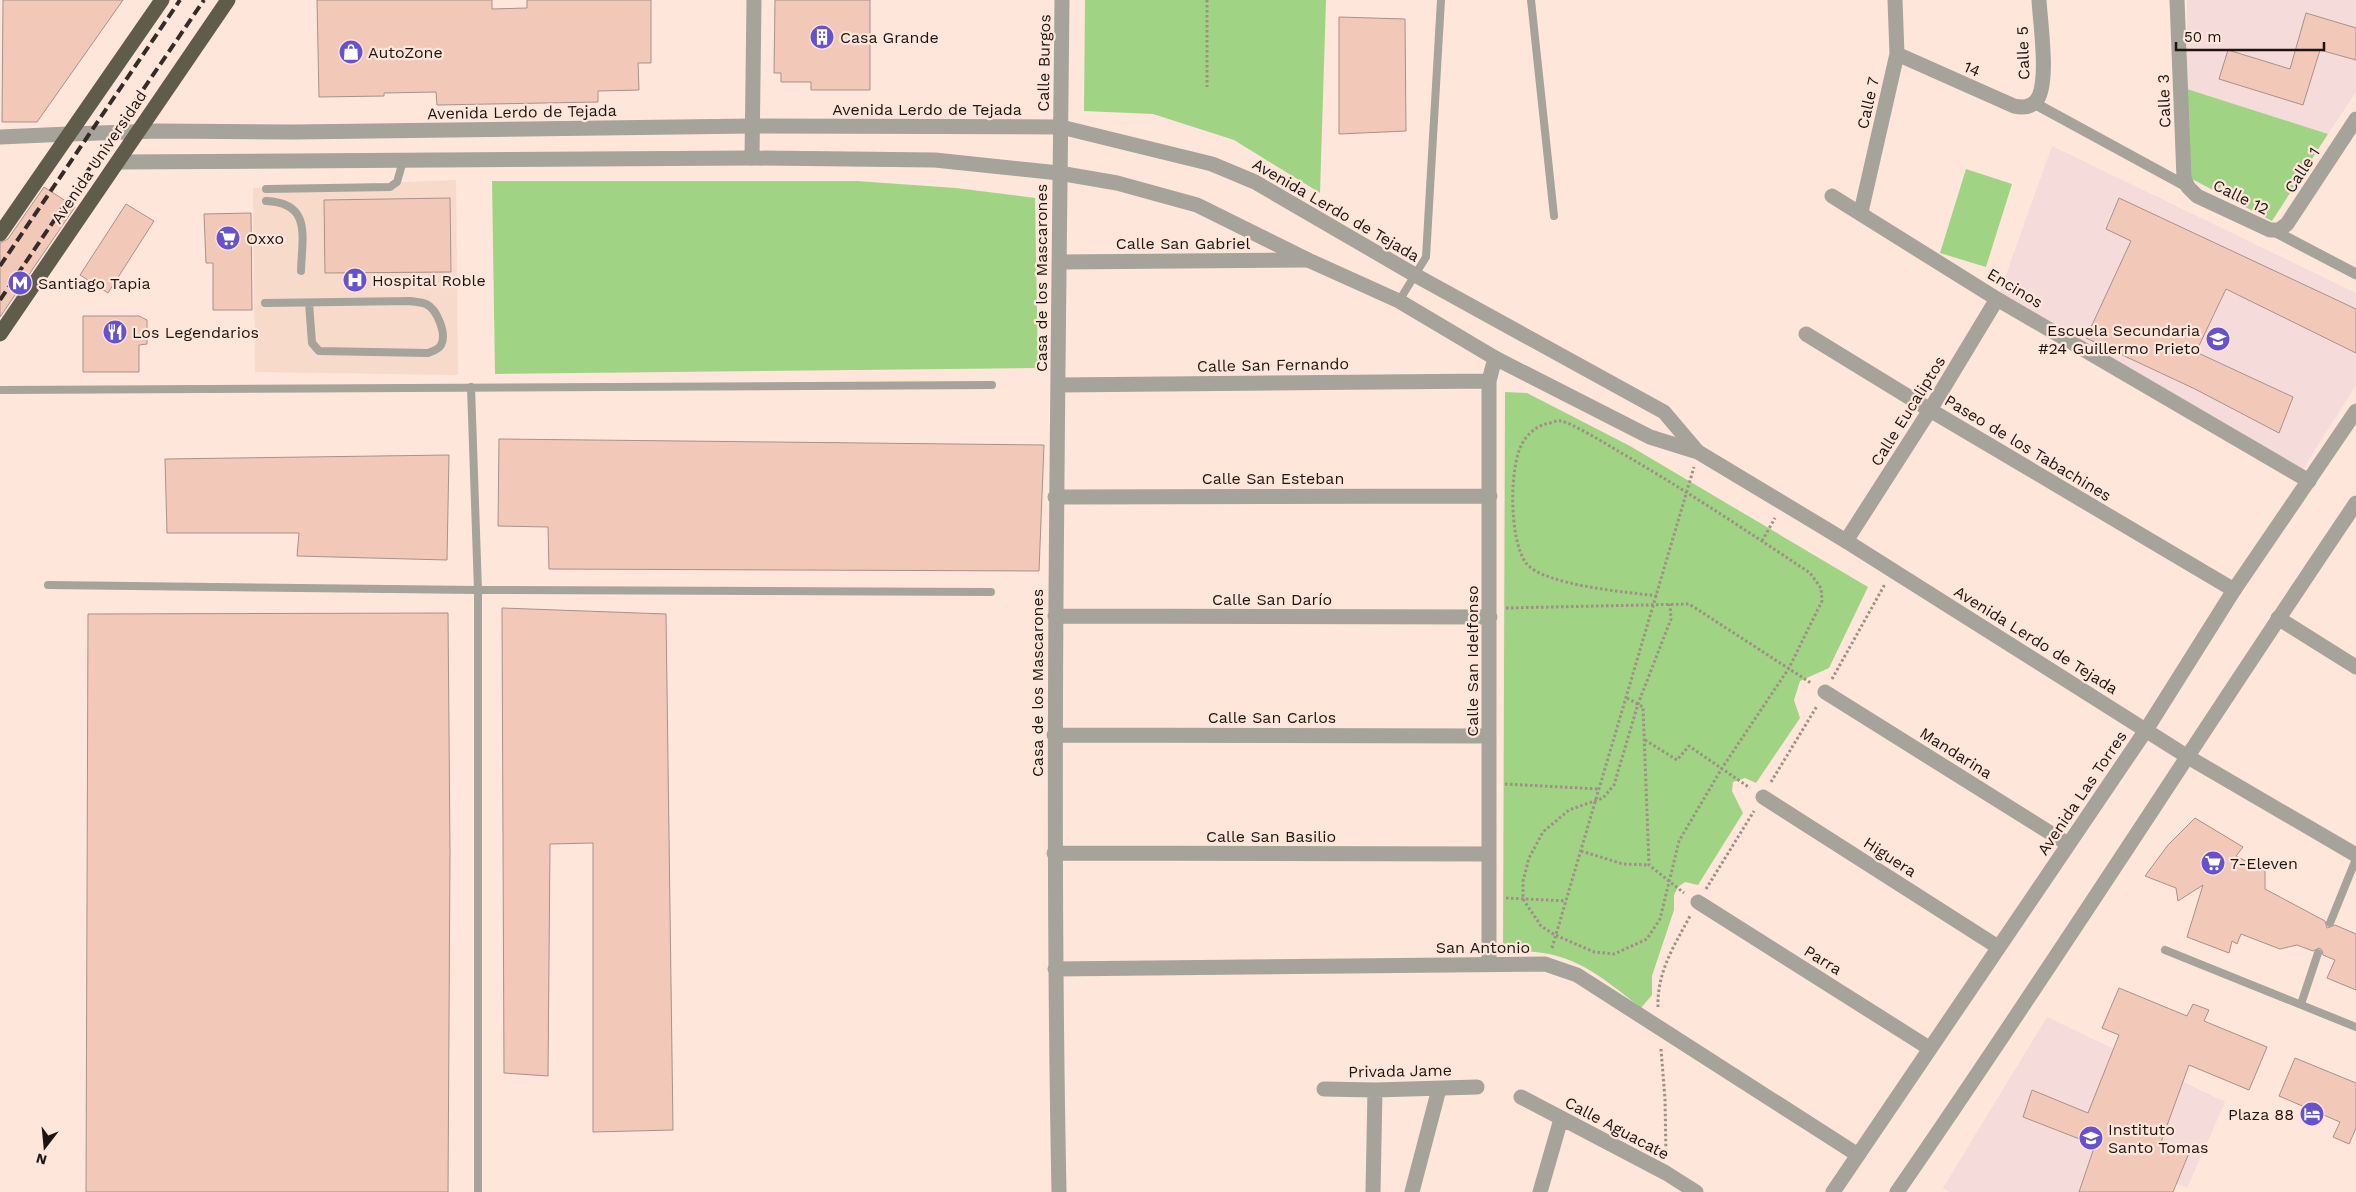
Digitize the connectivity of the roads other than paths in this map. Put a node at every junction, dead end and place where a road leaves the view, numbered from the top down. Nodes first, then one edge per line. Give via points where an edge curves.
1 (162, 0) edge
2 (228, 0) edge
3 (754, 0) edge
4 (1062, 0) edge
5 (1441, 0) edge
6 (1531, 0) edge
7 (1895, 0) edge
8 (2039, 0) edge
9 (2177, 0) edge
10 (1896, 54) junction
11 (2034, 103) junction
12 (2356, 119) edge
13 (752, 126) junction
14 (1061, 126) junction
15 (138, 132) junction
16 (69, 134) junction
17 (0, 137) edge
18 (752, 158) junction
19 (403, 161) junction
20 (118, 162) junction
21 (1059, 173) junction
22 (266, 189) dead end
23 (2192, 191) junction
24 (1832, 196) dead end
25 (266, 201) dead end
26 (1861, 212) junction
27 (1554, 216) dead end
28 (2272, 231) junction
29 (0, 234) edge
30 (1308, 260) junction
31 (1059, 262) junction
32 (301, 272) dead end
33 (2356, 274) edge
34 (1415, 276) junction
35 (1997, 299) junction
36 (1399, 301) junction
37 (265, 303) dead end
38 (309, 303) junction
39 (0, 334) edge
40 (1806, 334) dead end
41 (1495, 358) junction
42 (1489, 380) junction
43 (992, 385) dead end
44 (1058, 385) junction
45 (471, 387) junction
46 (0, 390) edge
47 (1930, 410) junction
48 (2356, 411) edge
49 (1698, 452) junction
50 (2308, 481) junction
51 (1490, 496) junction
52 (1055, 497) junction
53 (2356, 503) edge
54 (1846, 541) junction
55 (48, 585) dead end
56 (478, 590) junction
57 (2234, 590) junction
58 (991, 592) dead end
59 (1055, 616) junction
60 (1490, 616) junction
61 (2278, 618) junction
62 (2356, 667) edge
63 (1825, 692) road end
64 (2146, 730) junction
65 (1054, 735) junction
66 (1490, 736) junction
67 (2188, 757) junction
68 (1763, 797) road end
69 (2068, 844) junction
70 (1054, 853) junction
71 (1489, 854) junction
72 (2356, 857) edge
73 (1698, 902) road end
74 (2330, 923) dead end
75 (1998, 947) junction
76 (2165, 950) dead end
77 (2318, 953) dead end
78 (1489, 964) junction
79 (1055, 969) junction
80 (2300, 1004) junction
81 (2356, 1027) edge
82 (1929, 1048) junction
83 (1477, 1087) dead end
84 (1324, 1089) dead end
85 (1439, 1089) junction
86 (1375, 1090) junction
87 (1521, 1097) dead end
88 (1561, 1119) junction
89 (1858, 1156) junction
90 (478, 1192) edge
91 (1059, 1192) edge
92 (1373, 1192) edge
93 (1412, 1192) edge
94 (1540, 1192) edge
95 (1696, 1192) edge
96 (1833, 1192) edge
97 (1897, 1192) edge

1 - 16 highway
2 - 15 highway, Avenida Universidad
3 - 13 street
4 - 14 street, Calle Burgos
5 - 34 lane via 1426,256
6 - 27 lane
7 - 10 street, Calle 7
8 - 11 street, Calle 5 via 2043,83
9 - 23 street, Calle 3 via 2184,178
10 - 11 street, 14 via 2014,106 2023,108
10 - 26 street, Calle 7
11 - 23 street
12 - 28 street, Calle 1 via 2287,224
13 - 14 street, Avenida Lerdo de Tejada
13 - 15 street, Avenida Lerdo de Tejada
13 - 18 street
14 - 21 street, Calle Burgos
14 - 34 street, Avenida Lerdo de Tejada via 1212,164 1255,182
15 - 16 street, Avenida Lerdo de Tejada
15 - 20 highway, Avenida Universidad
16 - 17 street, Avenida Lerdo de Tejada
16 - 29 highway
18 - 19 street, Avenida Lerdo de Tejada
18 - 21 street, Avenida Lerdo de Tejada via 935,160
19 - 20 street, Avenida Lerdo de Tejada
19 - 22 lane via 397,182 390,187
20 - 39 highway, Avenida Universidad
21 - 30 street, Avenida Lerdo de Tejada via 1116,183 1197,205
21 - 31 street, Casa de los Mascarones
23 - 28 street, Calle 12
24 - 26 street, Encinos
25 - 32 lane via 288,204 300,217
26 - 35 street, Encinos
28 - 33 street
30 - 31 street, Calle San Gabriel
30 - 36 street, Avenida Lerdo de Tejada
31 - 44 street, Casa de los Mascarones
34 - 36 lane
34 - 49 street, Avenida Lerdo de Tejada via 1664,412
35 - 47 street, Calle Eucaliptos
35 - 50 street, Encinos
36 - 41 street, Avenida Lerdo de Tejada
37 - 38 lane
38 - 38 lane via 425,303 438,318 443,334 442,344 428,353 319,351 312,343
40 - 47 street, Paseo de los Tabachines
41 - 42 street, Calle San Idelfonso
41 - 49 street, Avenida Lerdo de Tejada via 1650,437
42 - 44 street, Calle San Fernando
42 - 51 street, Calle San Idelfonso
43 - 45 lane
44 - 52 street, Casa de los Mascarones
45 - 46 lane
45 - 56 lane
47 - 54 street, Calle Eucaliptos
47 - 57 street, Paseo de los Tabachines
48 - 50 street, Avenida Las Torres
49 - 54 street, Avenida Lerdo de Tejada
50 - 57 street, Avenida Las Torres
51 - 52 street, Calle San Esteban
51 - 60 street, Calle San Idelfonso
52 - 59 street, Casa de los Mascarones
53 - 61 street
54 - 64 street, Avenida Lerdo de Tejada
55 - 56 lane
56 - 58 lane
56 - 90 lane
57 - 64 street, Avenida Las Torres
59 - 60 street, Calle San Darío
59 - 65 street, Casa de los Mascarones
60 - 66 street, Calle San Idelfonso
61 - 62 street
61 - 67 street
63 - 69 street, Mandarina
64 - 67 street, Avenida Lerdo de Tejada
64 - 69 street, Avenida Las Torres
65 - 66 street, Calle San Carlos
65 - 70 street, Casa de los Mascarones
66 - 71 street, Calle San Idelfonso
67 - 72 street, Avenida Lerdo de Tejada
67 - 97 street via 1990,1058
68 - 75 street, Higuera
69 - 75 street, Avenida Las Torres
70 - 71 street, Calle San Basilio
70 - 79 street, Casa de los Mascarones
71 - 78 street, Calle San Idelfonso
72 - 74 lane
73 - 82 street, Parra
75 - 82 street, Avenida Las Torres
76 - 80 lane
77 - 80 lane
78 - 79 street, San Antonio
78 - 89 street, San Antonio via 1545,964 1577,976
79 - 91 street, Casa de los Mascarones
80 - 81 lane
82 - 89 street, Avenida Las Torres
83 - 85 street, Privada Jame
84 - 86 street, Privada Jame
85 - 86 street, Privada Jame
85 - 93 street
86 - 92 street
87 - 88 street, Calle Aguacate
88 - 94 street
88 - 95 street, Calle Aguacate
89 - 96 street, Avenida Las Torres

